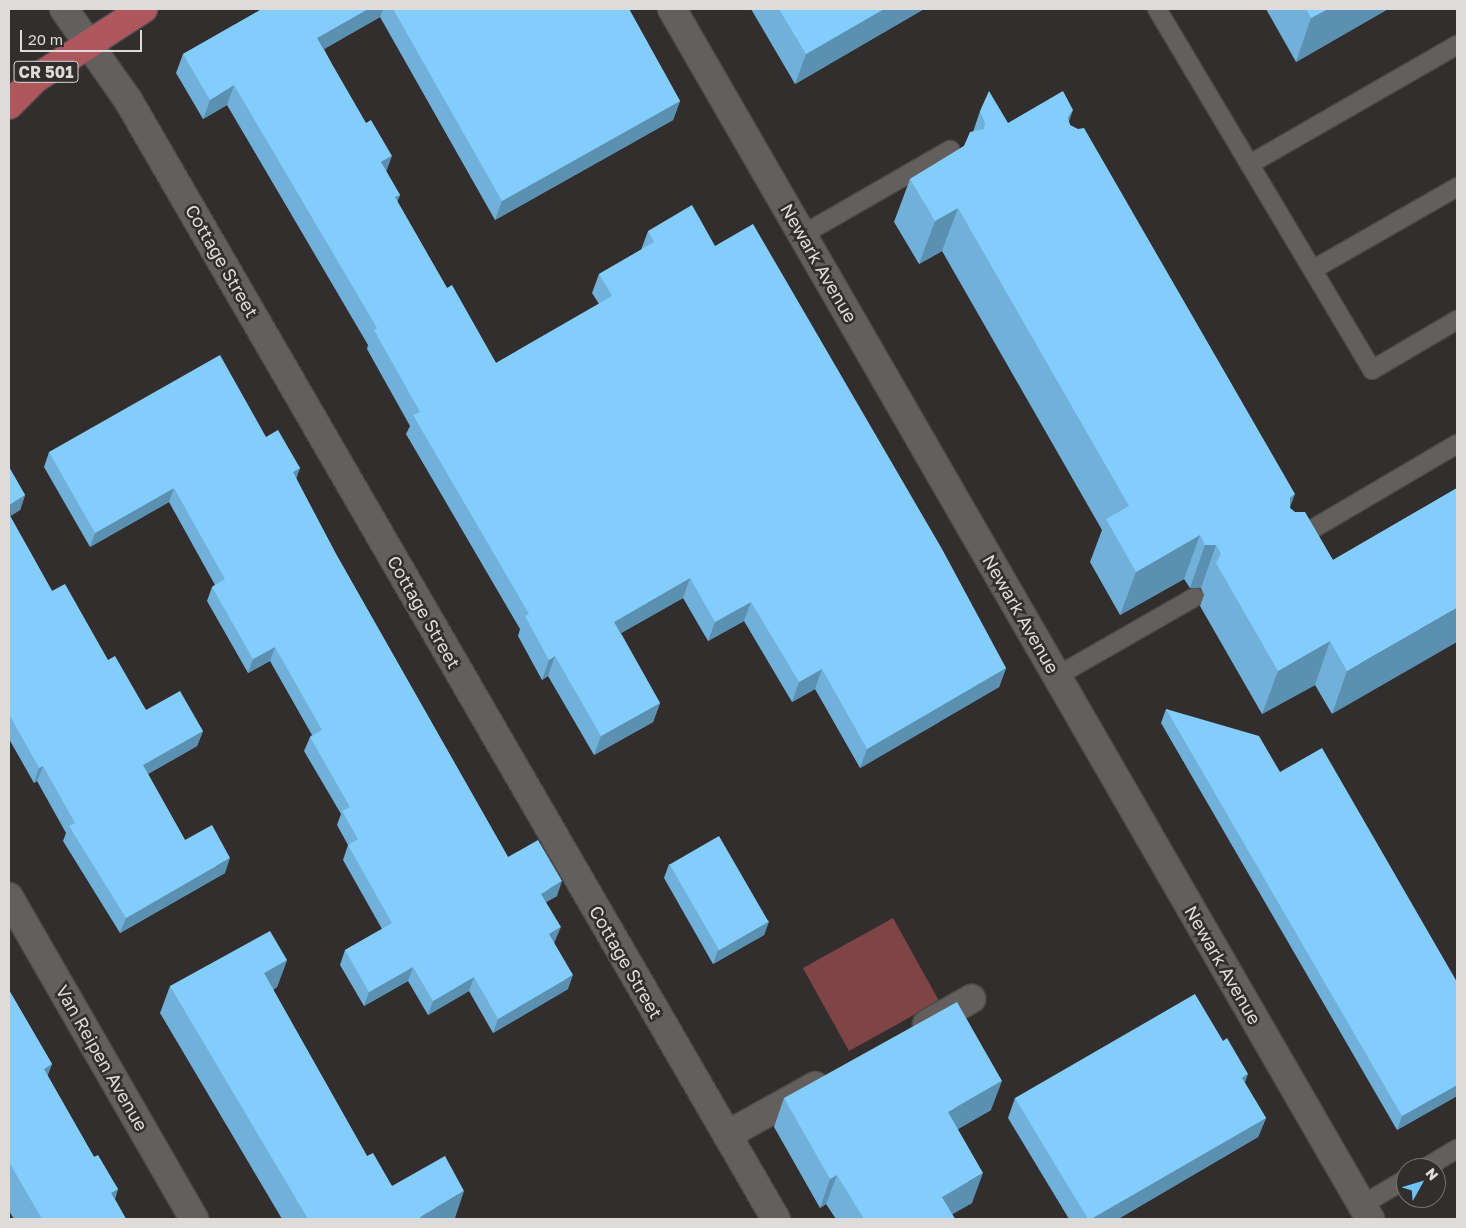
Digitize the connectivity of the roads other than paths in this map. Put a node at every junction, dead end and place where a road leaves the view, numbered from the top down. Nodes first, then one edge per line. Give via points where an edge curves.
1 (64, 9) edge
2 (143, 9) edge
3 (672, 9) edge
4 (1157, 9) edge
5 (88, 44) junction
6 (1457, 45) edge
7 (9, 105) edge
8 (1250, 164) junction
9 (959, 166) edge
10 (1457, 187) edge
11 (802, 235) junction
12 (1314, 269) junction
13 (1457, 320) edge
14 (1457, 444) edge
15 (1294, 518) edge
16 (1303, 535) junction
17 (1284, 546) edge
18 (1195, 597) edge
19 (1057, 676) junction
20 (9, 897) edge
21 (971, 999) dead end
22 (902, 1038) edge
23 (842, 1071) edge
24 (728, 1135) junction
25 (1457, 1149) edge
26 (1442, 1158) edge
27 (1396, 1187) edge
28 (1366, 1212) edge
29 (194, 1219) edge
30 (776, 1219) edge

1 - 5 street, Cottage Street
2 - 5 main road, CR 501
3 - 11 street, Newark Avenue
4 - 8 lane
5 - 7 main road, CR 501 via 36,79
5 - 24 street, Cottage Street via 128,100
6 - 8 lane
8 - 12 lane
9 - 11 lane via 950,150
10 - 12 lane
11 - 19 street, Newark Avenue
12 - 13 lane via 1372,370
14 - 16 lane
15 - 16 lane
16 - 17 lane
18 - 19 lane
19 - 28 street, Newark Avenue
20 - 29 street, Van Reipen Avenue
21 - 22 street
23 - 24 street
24 - 30 street, Cottage Street
25 - 26 lane
27 - 28 lane

